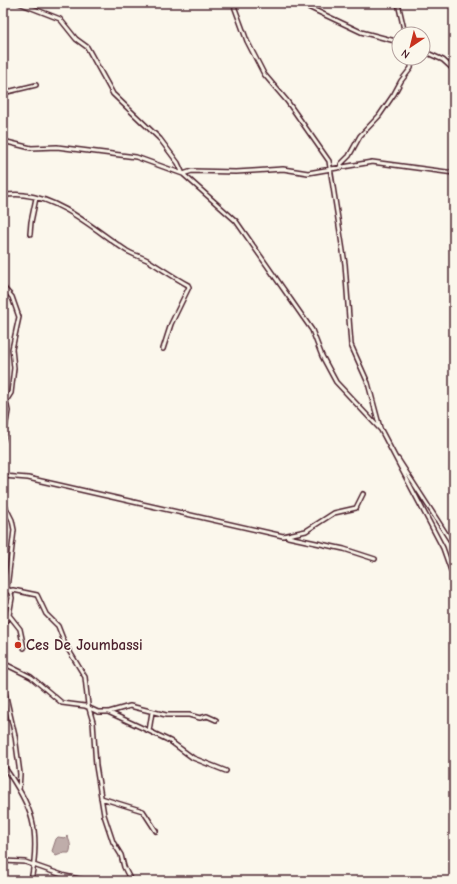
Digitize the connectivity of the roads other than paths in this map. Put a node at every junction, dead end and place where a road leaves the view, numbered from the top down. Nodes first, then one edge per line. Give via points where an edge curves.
1 (19, 3) edge
2 (233, 3) edge
3 (286, 3) edge
4 (308, 3) edge
5 (398, 3) edge
6 (304, 6) junction
7 (403, 26) edge
8 (391, 40) edge
9 (431, 55) edge
10 (411, 66) edge
11 (454, 70) edge
12 (36, 85) dead end
13 (3, 93) edge
14 (3, 141) edge
15 (341, 167) junction
16 (330, 169) junction
17 (454, 173) edge
18 (183, 174) junction
19 (3, 196) edge
20 (36, 198) junction
21 (30, 234) dead end
22 (3, 287) edge
23 (163, 349) dead end
24 (381, 430) junction
25 (3, 440) edge
26 (391, 449) junction
27 (3, 476) edge
28 (363, 494) dead end
29 (3, 502) edge
30 (283, 536) junction
31 (454, 546) edge
32 (375, 559) dead end
33 (454, 579) edge
34 (8, 590) junction
35 (9, 615) junction
36 (3, 626) edge
37 (24, 648) dead end
38 (3, 663) edge
39 (3, 684) edge
40 (89, 708) junction
41 (105, 712) junction
42 (152, 712) junction
43 (216, 720) dead end
44 (150, 731) junction
45 (3, 765) edge
46 (226, 771) dead end
47 (19, 790) junction
48 (101, 798) junction
49 (156, 831) dead end
50 (3, 860) edge
51 (34, 866) junction
52 (31, 881) edge
53 (88, 881) edge
54 (131, 881) edge

1 - 18 street via 60,19 76,39 87,47 113,94 160,139
2 - 16 street via 247,41 264,74 287,101 329,161
3 - 6 street
4 - 6 street
5 - 7 street
6 - 8 street via 361,32
9 - 11 street via 443,60
10 - 15 street via 379,116 360,136
12 - 13 street
14 - 18 street via 31,148 57,147 136,157
15 - 16 street
15 - 17 street via 372,162
16 - 18 street via 308,172 283,168 236,172 192,171
16 - 24 street via 345,264 351,345 368,383
18 - 24 street via 236,221 312,330 336,382
19 - 20 street via 24,194
20 - 21 street
20 - 23 street via 77,216 103,236 189,287 171,324
22 - 25 street via 12,297 19,317 12,350 12,393 6,401 8,411
24 - 26 street
26 - 31 street
26 - 33 street via 443,548
27 - 30 street via 28,478
28 - 30 street via 356,508 334,513 306,531
29 - 34 street via 14,530
30 - 32 street via 310,540
34 - 35 street via 12,598
34 - 40 street via 38,596 46,614 58,626 82,671
35 - 36 street
35 - 37 street via 20,629
38 - 40 street via 31,677 62,703
39 - 47 street via 15,736 20,774
40 - 41 street
40 - 48 street via 93,722
41 - 42 street via 130,706
41 - 44 street via 122,717
42 - 43 street via 200,718 206,716
42 - 44 street
44 - 46 street via 170,741 193,758
45 - 47 street
47 - 51 street via 35,826
48 - 49 street via 143,811
48 - 54 street via 107,827
50 - 51 street via 20,860
51 - 52 street
51 - 53 street

